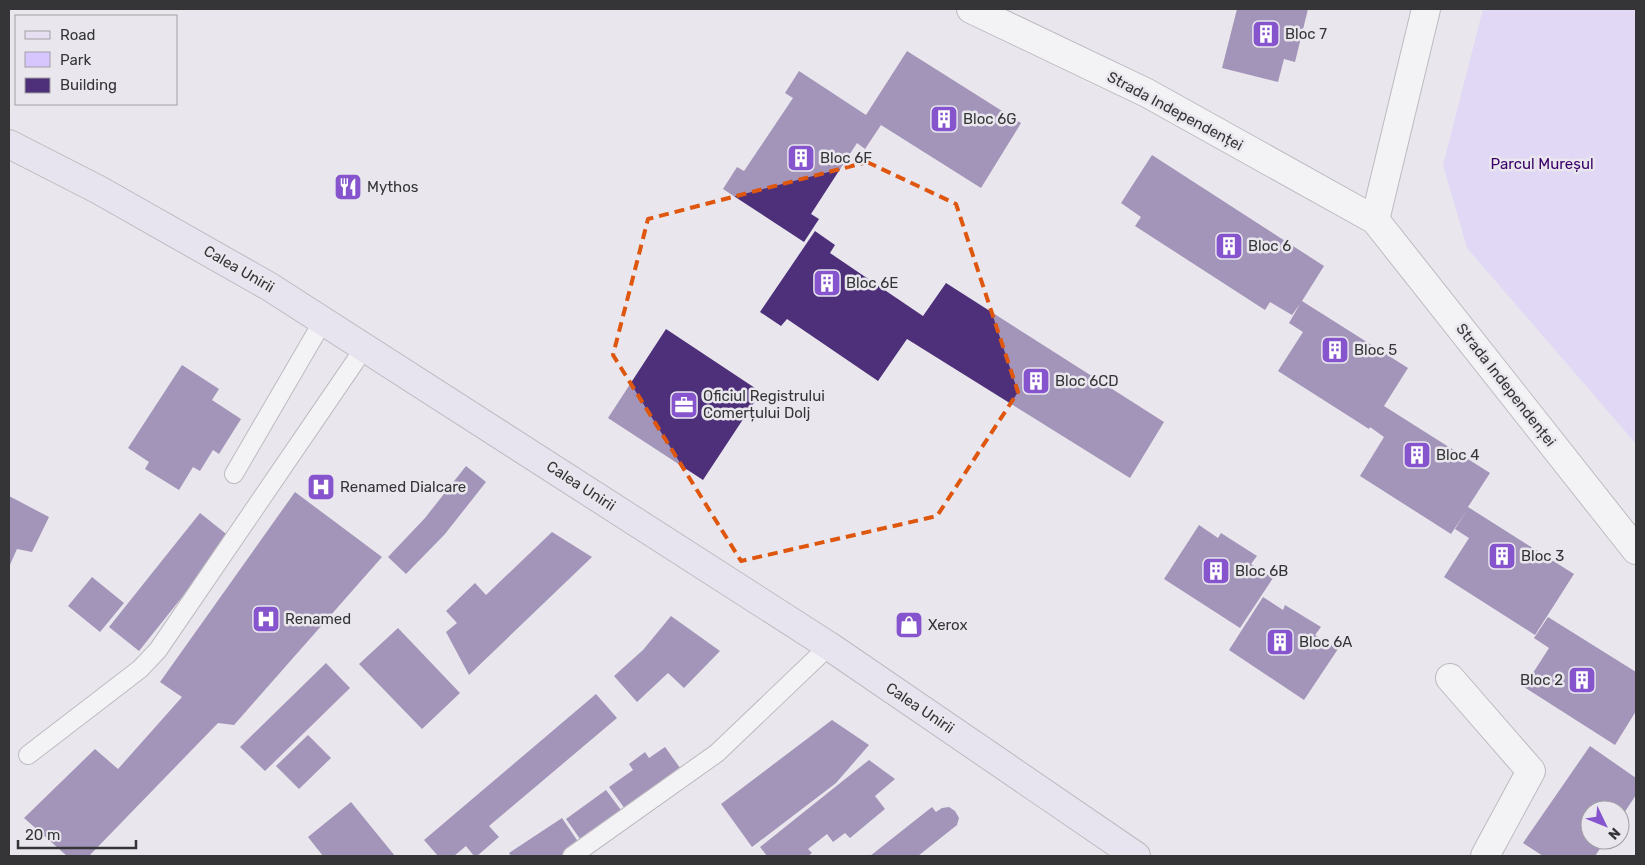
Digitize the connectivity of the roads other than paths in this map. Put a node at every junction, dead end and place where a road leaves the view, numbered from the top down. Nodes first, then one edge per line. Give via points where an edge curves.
1 (971, 9) edge
2 (1426, 9) edge
3 (9, 144) edge
4 (1376, 220) junction
5 (323, 321) junction
6 (365, 347) junction
7 (234, 474) dead end
8 (1636, 550) edge
9 (830, 646) junction
10 (1450, 678) dead end
11 (28, 755) dead end
12 (572, 856) edge
13 (1136, 856) edge
14 (1485, 856) edge

1 - 4 street, Strada Independenței via 1147,93
2 - 4 street
3 - 5 main road, Calea Unirii via 99,190 270,287
4 - 8 street, Strada Independenței
5 - 6 main road, Calea Unirii
5 - 7 lane
6 - 9 main road, Calea Unirii
6 - 11 lane via 158,650 140,669
9 - 12 lane via 717,753
9 - 13 main road, Calea Unirii
10 - 14 street via 1531,771

